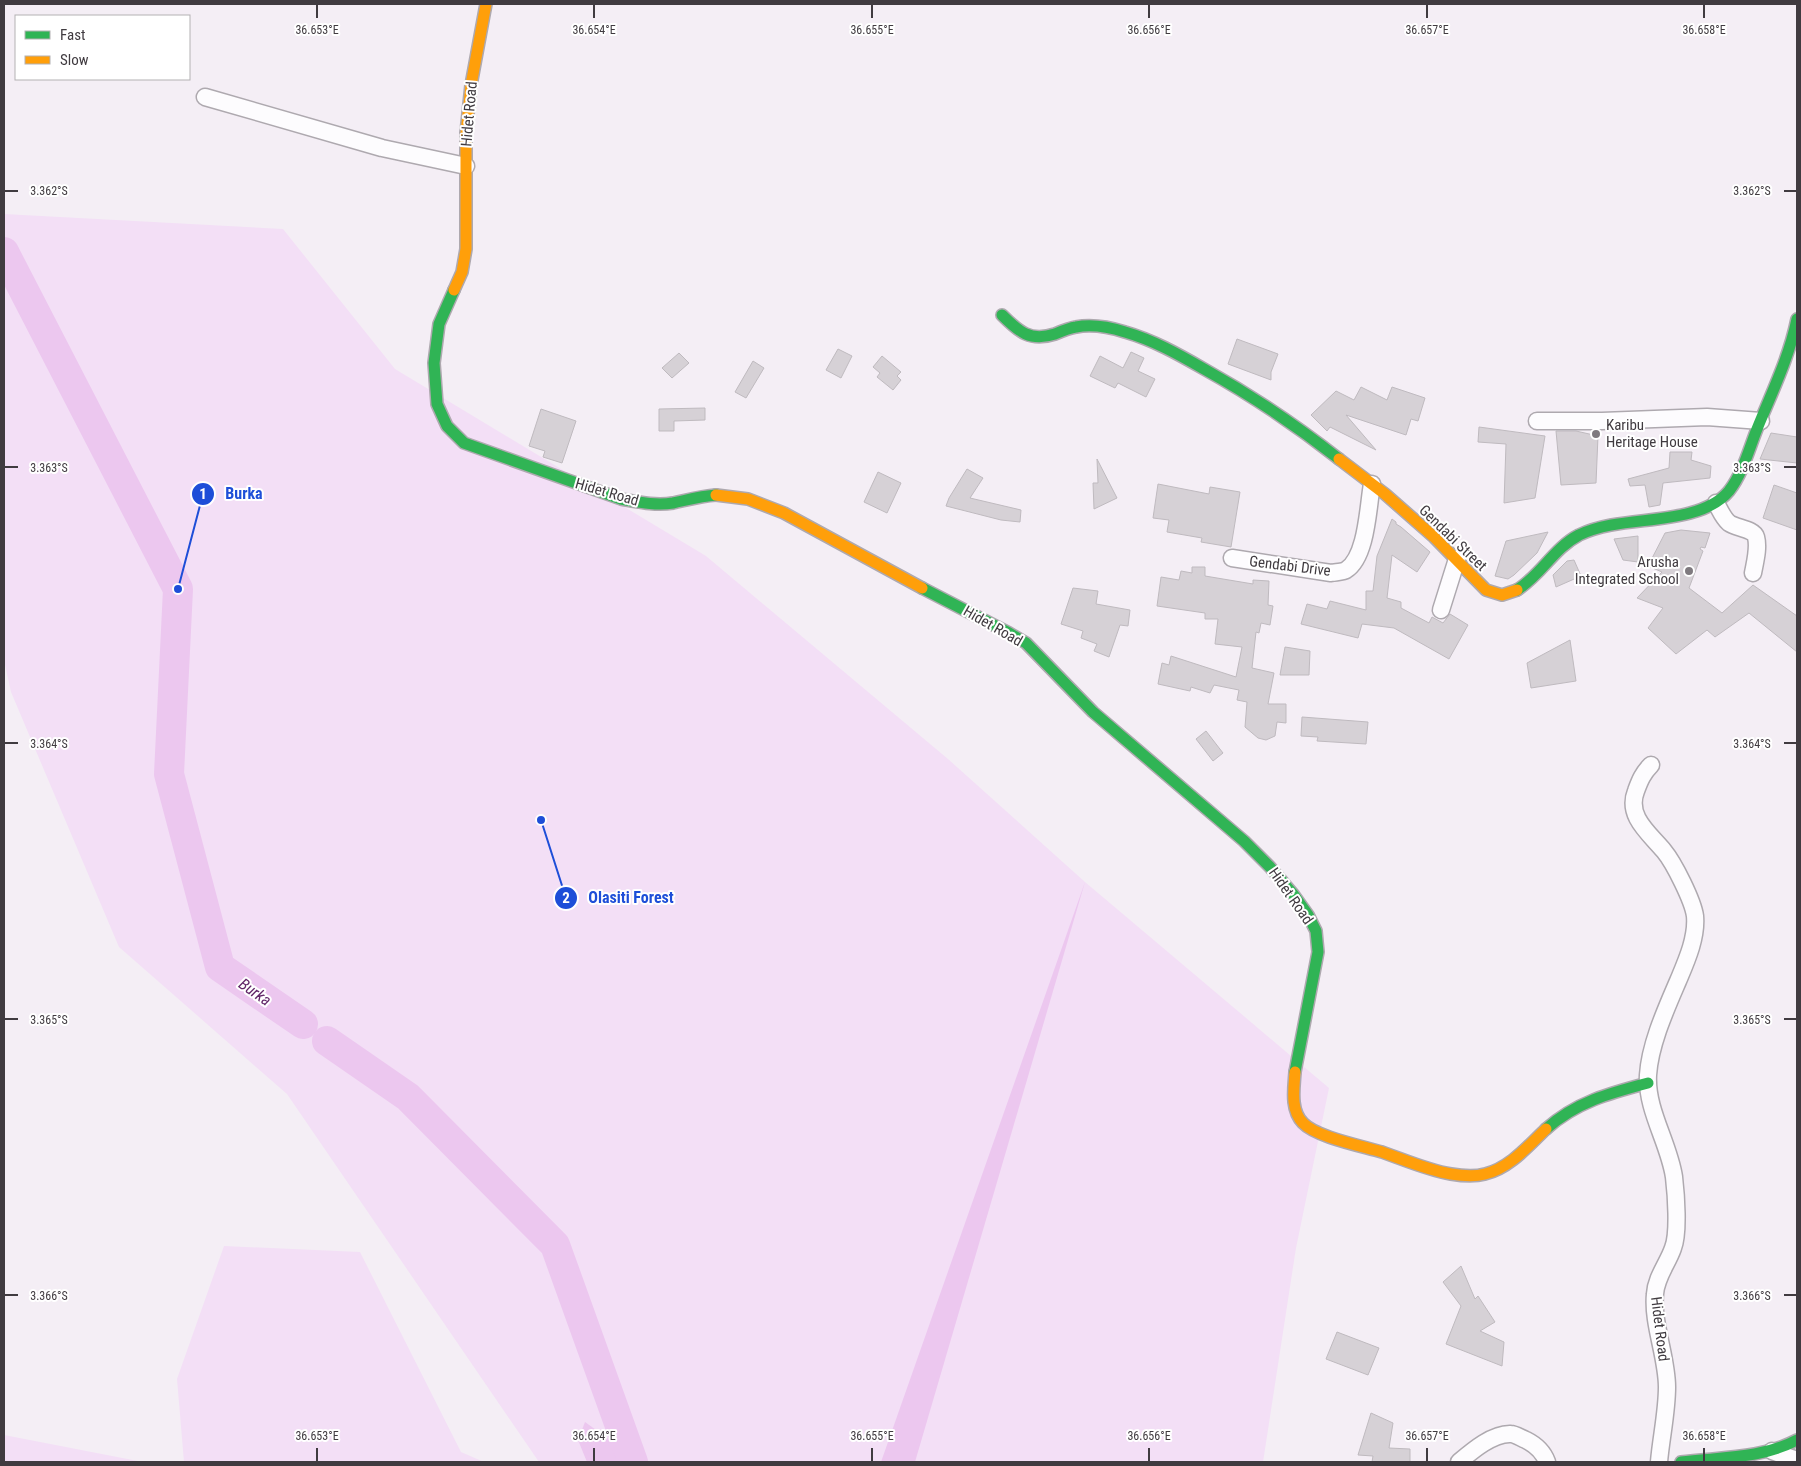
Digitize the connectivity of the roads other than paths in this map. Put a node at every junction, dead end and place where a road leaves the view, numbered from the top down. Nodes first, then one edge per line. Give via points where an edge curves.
1 (486, 4) edge
2 (205, 97) dead end
3 (466, 166) junction
4 (1002, 315) dead end
5 (1797, 320) edge
6 (1538, 420) dead end
7 (1761, 421) junction
8 (1372, 484) junction
9 (1716, 503) junction
10 (1232, 558) dead end
11 (1457, 559) junction
12 (1753, 573) dead end
13 (1441, 610) dead end
14 (1651, 765) dead end
15 (1648, 1083) junction
16 (1797, 1440) edge
17 (1772, 1450) junction
18 (1797, 1460) edge
19 (1459, 1462) edge
20 (1547, 1462) edge
21 (1659, 1462) edge
22 (1681, 1462) edge

1 - 3 street, Hidet Road via 471,84
2 - 3 street via 382,148
3 - 15 street, Hidet Road via 466,249 462,272 439,324 434,363 437,404 447,426 464,443 620,499 673,503 695,497 744,498 774,508 1018,638 1036,652 1077,697 1276,871 1310,919 1318,936 1317,957 1296,1066 1295,1114 1299,1121 1327,1134 1442,1172 1474,1176 1498,1169 1519,1154 1554,1120 1574,1107
4 - 8 street, Gendabi Street via 1030,337 1074,327 1097,326 1137,334 1211,372 1259,402
5 - 7 street, Gendabi Street via 1786,359
6 - 7 street via 1707,417
7 - 9 street, Gendabi Street via 1731,487
8 - 10 street, Gendabi Drive via 1361,549 1346,570 1331,573
8 - 11 street, Gendabi Street
9 - 11 street, Gendabi Street via 1690,514 1584,533 1564,545 1524,586 1512,593 1489,593
9 - 12 street via 1729,522 1756,535
11 - 13 street
14 - 15 street, Hidet Road via 1642,774 1632,799 1634,814 1666,853 1692,905 1694,927 1689,956 1665,1013 1651,1059
15 - 21 street, Hidet Road via 1674,1177 1676,1227 1673,1249 1655,1295 1667,1388
16 - 17 street
17 - 18 street
17 - 22 street
19 - 20 street via 1494,1438 1511,1434 1533,1443

